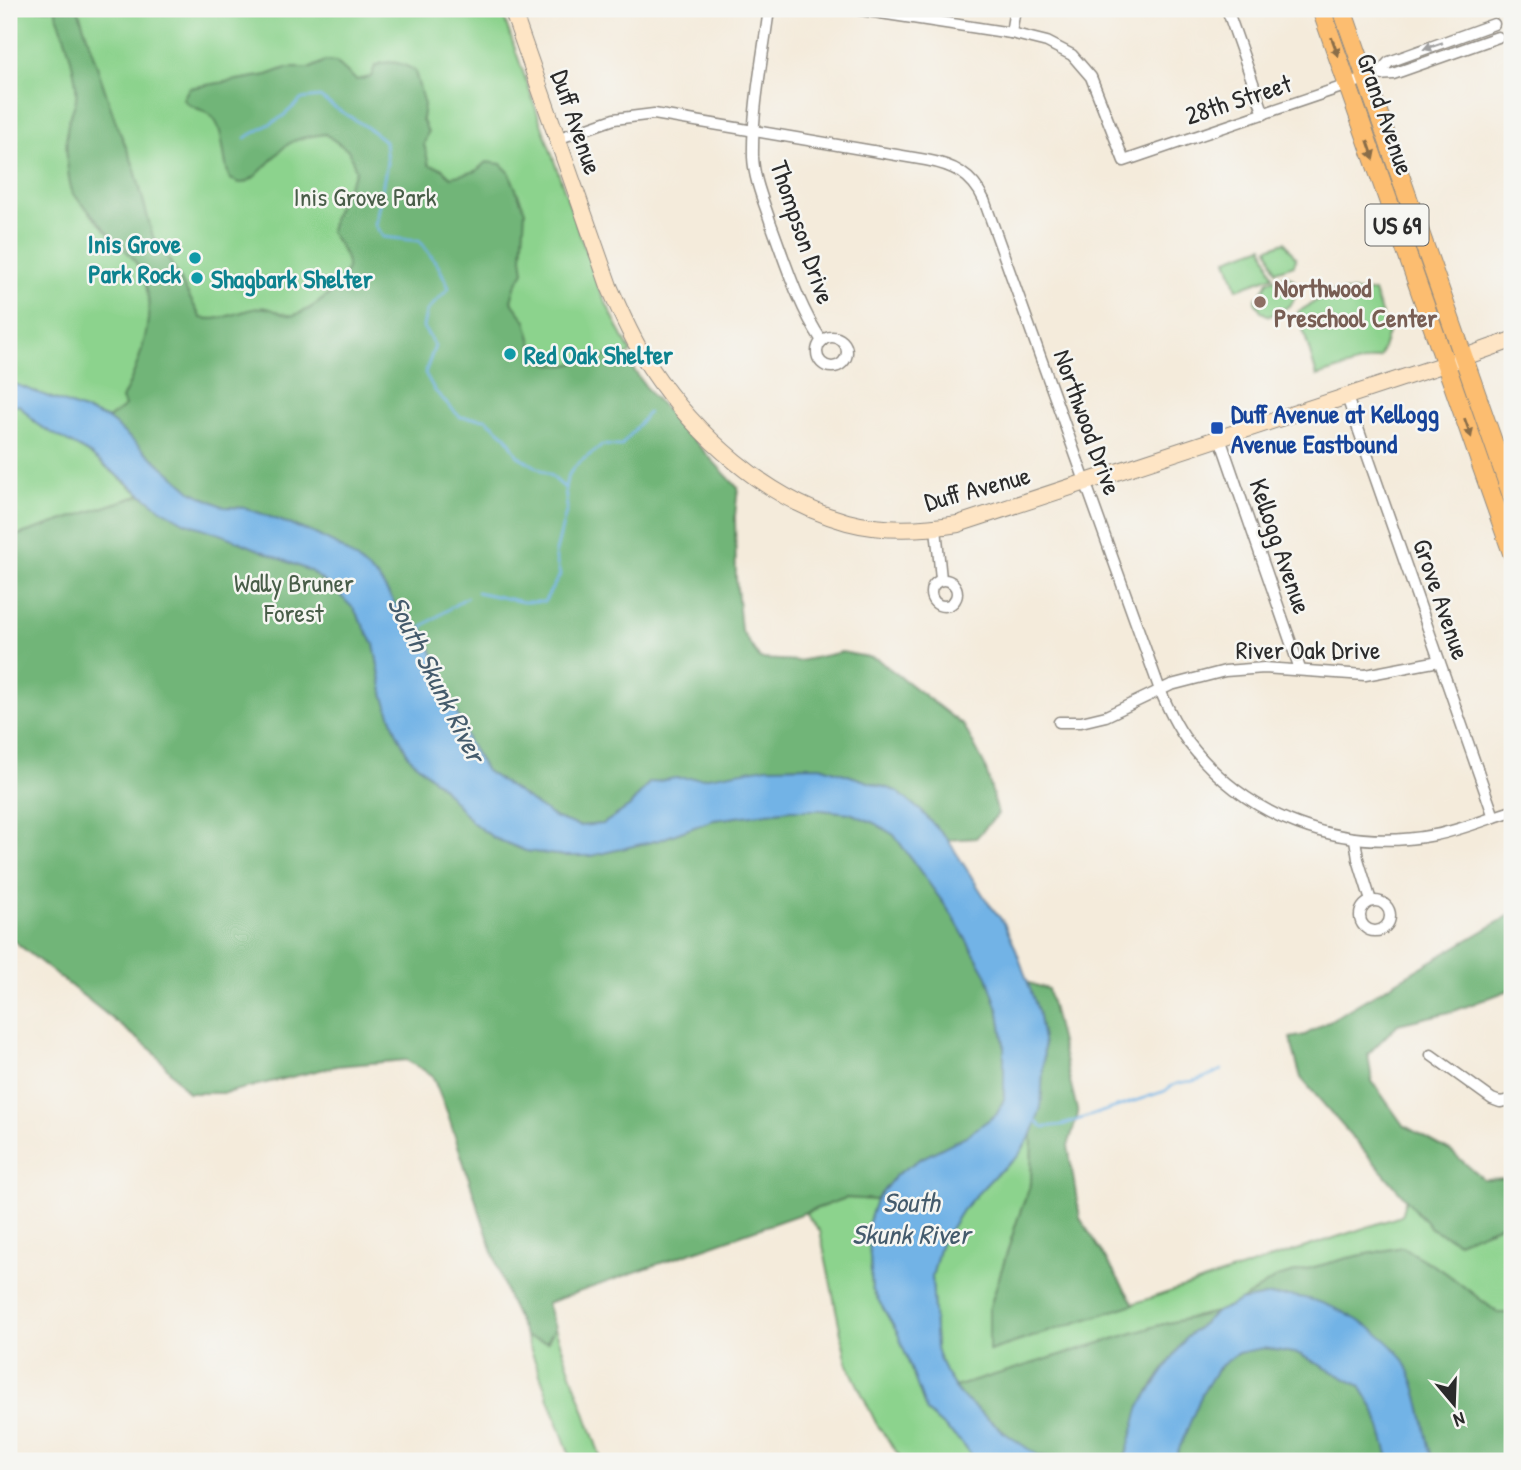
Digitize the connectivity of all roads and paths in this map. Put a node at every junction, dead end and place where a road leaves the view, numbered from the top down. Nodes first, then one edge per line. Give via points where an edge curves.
1 (512, 9) edge
2 (769, 9) edge
3 (853, 9) edge
4 (1015, 9) edge
5 (1227, 9) edge
6 (1321, 9) edge
7 (1342, 9) edge
8 (1494, 24) dead end
9 (1011, 33) junction
10 (1498, 37) dead end
11 (1372, 77) junction
12 (1349, 86) junction
13 (1264, 114) junction
14 (754, 131) junction
15 (557, 139) junction
16 (1512, 340) edge
17 (822, 341) dead end
18 (1463, 358) junction
19 (1445, 364) junction
20 (1347, 397) junction
21 (1220, 438) junction
22 (1086, 482) junction
23 (1512, 496) edge
24 (936, 528) junction
25 (1512, 553) edge
26 (941, 579) dead end
27 (1439, 661) junction
28 (1300, 669) junction
29 (1160, 690) junction
30 (1059, 722) dead end
31 (1512, 811) edge
32 (1494, 817) junction
33 (1355, 839) junction
34 (1371, 901) dead end
35 (1431, 1055) dead end
36 (1512, 1100) edge

1 - 15 main road, Duff Avenue
2 - 14 street, Thompson Drive
3 - 9 street
4 - 9 street
5 - 13 street
6 -> 12 main road, Grand Avenue / US 69
7 - 11 main road, Grand Avenue / US 69
8 -> 11 street via 1389,62
9 - 13 street, 28th Street via 1061,48 1083,65 1124,161
10 - 11 street
11 - 12 street, 28th Street
11 - 18 main road, Grand Avenue / US 69
12 - 13 street, 28th Street
12 -> 19 main road, Grand Avenue / US 69
14 - 15 street, Northwood Drive via 654,114 614,119
14 - 17 street, Thompson Drive via 757,184 797,296
14 - 22 street, Northwood Drive via 943,163 971,178 984,200
15 - 24 main road, Duff Avenue via 628,328 664,386 708,436 762,480 827,516 892,529
16 - 18 main road, Duff Avenue
18 - 19 main road, Duff Avenue
18 - 23 main road, Grand Avenue / US 69
19 - 20 main road, Duff Avenue
19 -> 25 main road, Grand Avenue / US 69
20 - 21 main road, Duff Avenue
20 - 27 street, Grove Avenue
21 - 22 main road, Duff Avenue
21 - 28 street, Kellogg Avenue
22 - 24 main road, Duff Avenue
22 - 29 street, Northwood Drive
24 - 26 street
27 - 28 street, River Oak Drive via 1365,675
27 - 32 street, Grove Avenue
28 - 29 street, River Oak Drive via 1225,671
29 - 30 street, River Oak Drive via 1106,716
29 - 33 street, Northwood Drive via 1187,740 1235,788 1287,820
31 - 32 street, Northwood Drive
32 - 33 street, Northwood Drive via 1436,834
33 - 34 street
35 - 36 street via 1492,1099

